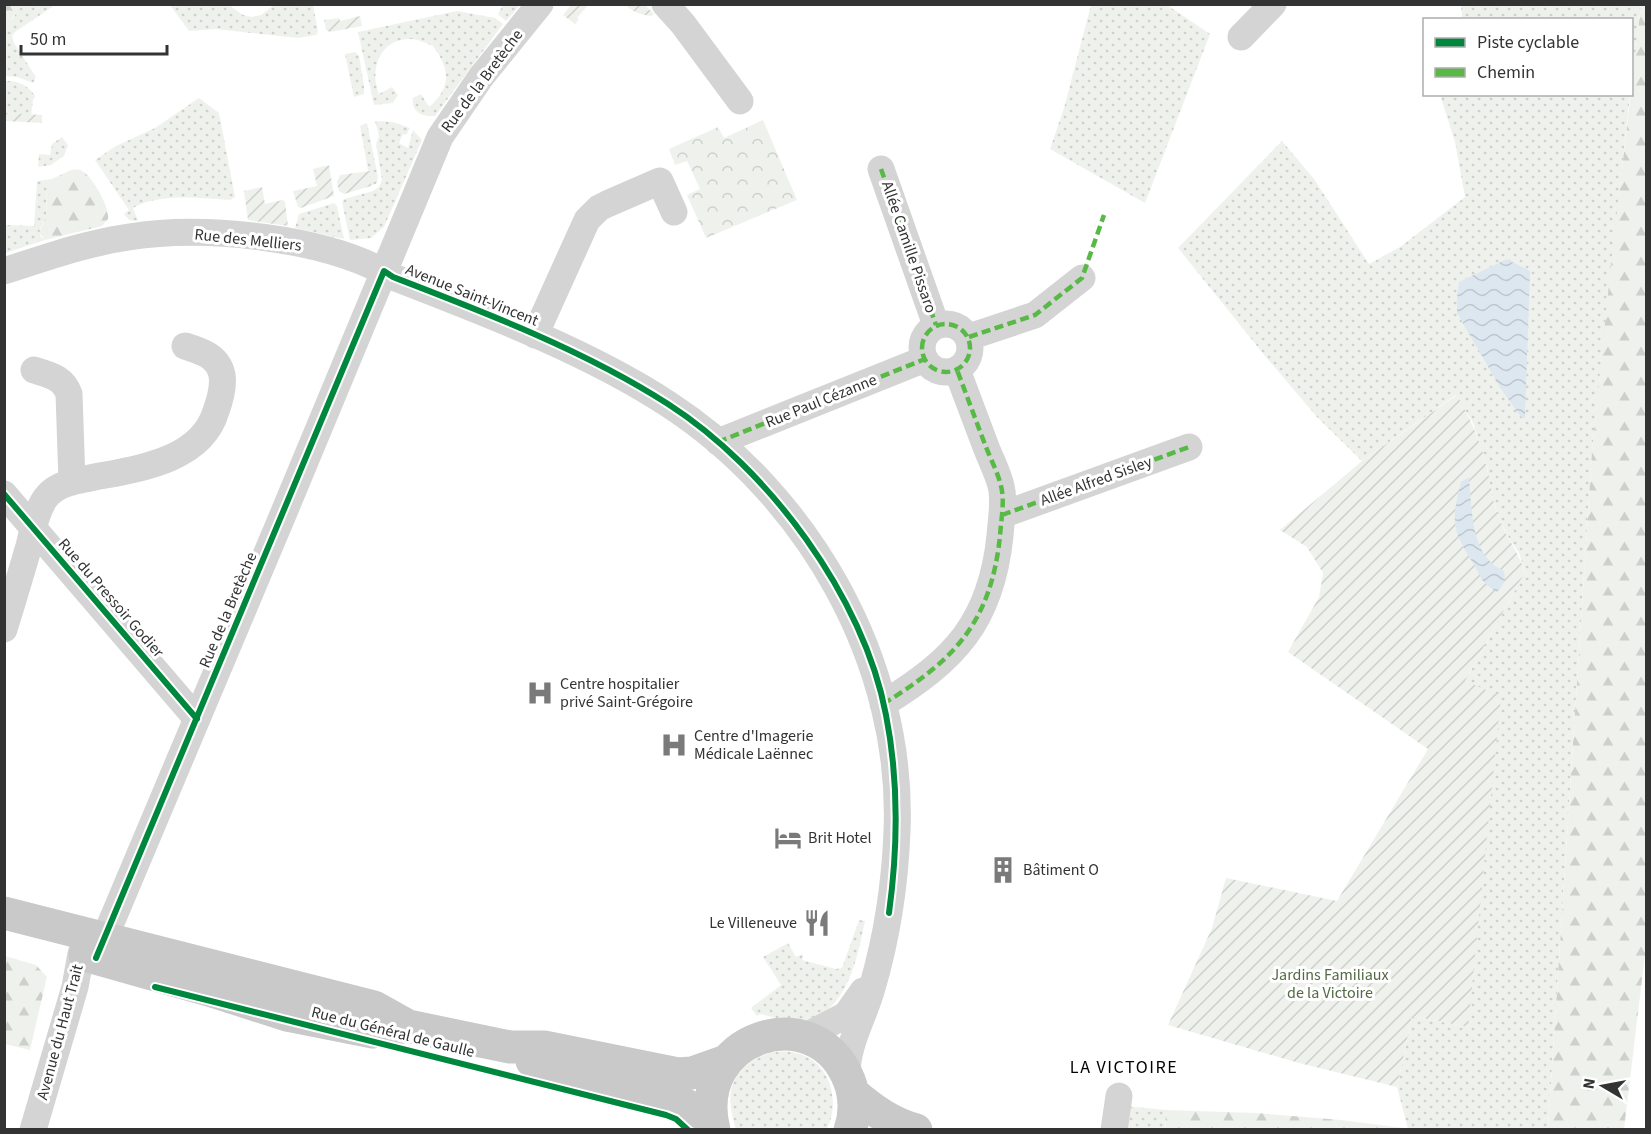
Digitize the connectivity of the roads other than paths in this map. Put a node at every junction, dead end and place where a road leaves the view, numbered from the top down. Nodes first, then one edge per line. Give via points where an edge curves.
1 (540, 4) edge
2 (665, 4) edge
3 (1273, 4) edge
4 (1241, 37) dead end
5 (740, 101) dead end
6 (882, 169) dead end
7 (674, 212) dead end
8 (4, 271) edge
9 (384, 272) junction
10 (1082, 278) dead end
11 (936, 325) junction
12 (535, 335) junction
13 (969, 337) junction
14 (185, 346) dead end
15 (925, 359) junction
16 (34, 370) dead end
17 (957, 370) junction
18 (718, 442) junction
19 (1189, 447) dead end
20 (72, 482) junction
21 (4, 494) edge
22 (1002, 515) junction
23 (34, 528) junction
24 (4, 629) edge
25 (883, 704) junction
26 (197, 719) junction
27 (4, 913) edge
28 (4, 928) edge
29 (92, 946) junction
30 (882, 949) junction
31 (804, 1037) junction
32 (510, 1047) junction
33 (726, 1061) junction
34 (850, 1083) junction
35 (1119, 1096) dead end
36 (712, 1124) edge
37 (33, 1130) edge
38 (850, 1130) edge
39 (916, 1130) edge
40 (1114, 1130) edge

1 - 9 street, Rue de la Bretèche via 481,77 440,137
2 - 5 street
3 - 4 street
6 - 11 street, Allée Camille Pissaro
7 - 12 street via 660,181 599,208 587,220
8 - 9 street, Rue des Melliers via 129,237 211,233 272,239 330,251 359,259
9 - 12 street, Avenue Saint-Vincent
9 - 26 street, Rue de la Bretèche
10 - 13 street via 1035,315
11 - 13 street via 949,323 960,327
11 - 15 street via 926,333 922,346
12 - 18 street, Avenue Saint-Vincent via 669,404
13 - 17 street via 967,362
14 - 20 street via 211,356 222,374 220,399 209,430 191,447 169,458
15 - 17 street via 933,369
15 - 18 street, Rue Paul Cézanne
16 - 20 street via 66,385
17 - 22 street via 1001,487
18 - 25 street, Avenue Saint-Vincent via 759,480 828,572 863,642
19 - 22 street, Allée Alfred Sisley
20 - 23 street via 47,496
21 - 23 street, Rue du Pressoir Godier
22 - 25 street via 996,567 975,622 953,652 928,675
23 - 24 street
23 - 26 street, Rue du Pressoir Godier
25 - 30 street, Avenue Saint-Vincent via 893,765 897,830 894,879
26 - 29 street, Rue de la Bretèche
27 - 29 main road, Rue du Général de Gaulle
28 - 29 main road, Rue du Général de Gaulle
29 - 32 main road, Rue du Général de Gaulle via 287,1015 374,1032 408,1026
29 - 37 street, Avenue du Haut Trait via 75,987
30 - 31 street, Avenue Saint-Vincent via 860,997 846,1015
30 - 34 street, Avenue Saint-Vincent via 872,991 847,1060
31 - 33 main road via 780,1034 759,1038 745,1044
31 - 34 main road via 829,1051
32 - 33 main road, Rue du Général de Gaulle via 544,1047 678,1074
32 - 36 main road, Rue du Général de Gaulle via 537,1064 573,1076 674,1099
33 - 36 main road via 712,1088
34 - 38 main road via 854,1108
34 - 39 main road via 877,1113
35 - 40 street

